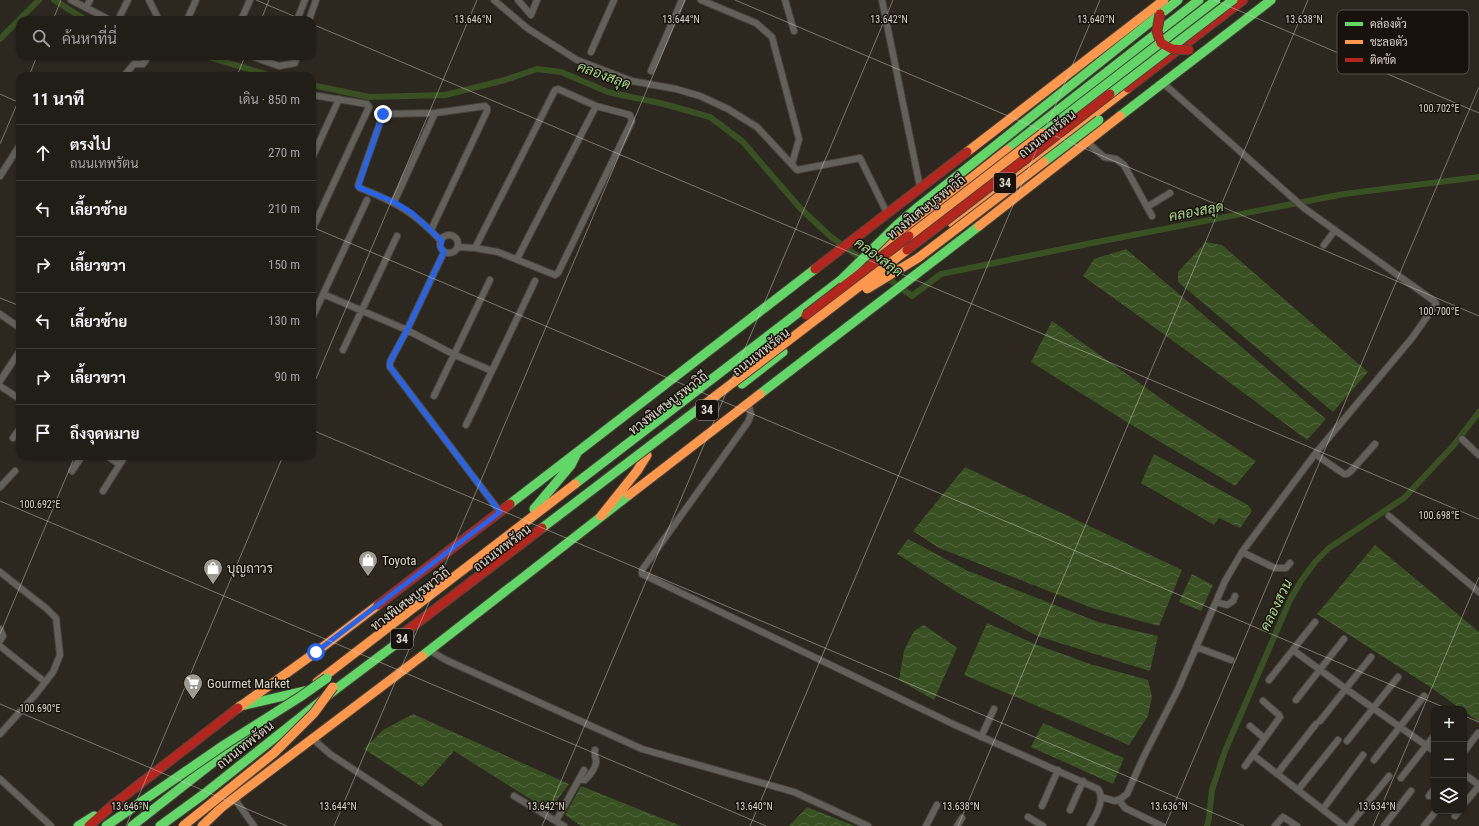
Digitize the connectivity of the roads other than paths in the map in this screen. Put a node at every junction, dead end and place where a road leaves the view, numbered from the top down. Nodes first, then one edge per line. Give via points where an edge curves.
1 (71, 0) edge
2 (90, 0) edge
3 (128, 0) edge
4 (149, 0) edge
5 (196, 0) edge
6 (250, 0) edge
7 (305, 0) edge
8 (316, 0) edge
9 (494, 0) edge
10 (518, 0) edge
11 (537, 0) edge
12 (614, 0) edge
13 (682, 0) edge
14 (701, 0) edge
15 (785, 0) edge
16 (882, 0) edge
17 (1164, 0) edge
18 (1178, 0) edge
19 (1199, 0) edge
20 (1216, 0) edge
21 (1234, 0) edge
22 (1243, 0) edge
23 (1254, 0) edge
24 (1271, 0) edge
25 (86, 8) junction
26 (1160, 14) junction
27 (102, 16) edge
28 (120, 16) edge
29 (157, 16) edge
30 (189, 16) edge
31 (243, 16) edge
32 (299, 16) edge
33 (310, 16) edge
34 (794, 31) dead end
35 (1189, 50) junction
36 (591, 52) dead end
37 (146, 60) dead end
38 (262, 60) edge
39 (296, 60) edge
40 (651, 71) dead end
41 (127, 72) edge
42 (1163, 83) junction
43 (316, 95) edge
44 (339, 99) junction
45 (596, 106) junction
46 (435, 113) junction
47 (1088, 142) junction
48 (316, 149) edge
49 (16, 150) edge
50 (792, 164) junction
51 (2, 167) edge
52 (0, 176) edge
53 (920, 187) junction
54 (1170, 193) dead end
55 (367, 200) dead end
56 (394, 202) junction
57 (1147, 207) junction
58 (887, 213) junction
59 (1152, 216) dead end
60 (316, 221) edge
61 (431, 230) junction
62 (1335, 230) junction
63 (397, 236) dead end
64 (442, 241) junction
65 (1324, 244) dead end
66 (458, 247) junction
67 (475, 248) junction
68 (444, 252) junction
69 (517, 259) junction
70 (490, 280) dead end
71 (535, 281) dead end
72 (323, 294) junction
73 (316, 309) edge
74 (362, 311) junction
75 (0, 314) edge
76 (806, 315) junction
77 (812, 323) junction
78 (16, 325) edge
79 (407, 330) junction
80 (343, 350) dead end
81 (453, 354) junction
82 (16, 357) edge
83 (492, 371) junction
84 (0, 381) edge
85 (0, 386) edge
86 (16, 396) edge
87 (434, 396) dead end
88 (748, 403) junction
89 (466, 426) dead end
90 (16, 434) edge
91 (13, 438) dead end
92 (1462, 439) dead end
93 (1375, 444) dead end
94 (577, 453) junction
95 (1315, 454) junction
96 (646, 455) junction
97 (1479, 455) edge
98 (79, 460) edge
99 (114, 460) edge
100 (122, 460) edge
101 (120, 464) junction
102 (14, 471) dead end
103 (72, 471) dead end
104 (0, 487) edge
105 (103, 491) dead end
106 (500, 512) junction
107 (601, 516) junction
108 (1389, 516) dead end
109 (529, 519) junction
110 (1242, 552) junction
111 (1290, 563) dead end
112 (0, 572) edge
113 (1479, 592) edge
114 (1235, 596) dead end
115 (1216, 602) junction
116 (1315, 622) dead end
117 (0, 629) edge
118 (1344, 639) dead end
119 (0, 641) edge
120 (0, 646) edge
121 (1196, 647) junction
122 (429, 650) junction
123 (1293, 650) junction
124 (1371, 657) dead end
125 (1231, 660) dead end
126 (1320, 669) junction
127 (1398, 677) dead end
128 (327, 678) junction
129 (1269, 680) dead end
130 (45, 682) junction
131 (333, 687) junction
132 (1346, 689) junction
133 (305, 691) junction
134 (1424, 696) dead end
135 (1296, 700) dead end
136 (1263, 701) dead end
137 (240, 706) junction
138 (1373, 708) junction
139 (994, 709) dead end
140 (1250, 726) dead end
141 (1400, 727) junction
142 (1478, 733) edge
143 (0, 734) edge
144 (981, 737) junction
145 (1264, 738) junction
146 (313, 739) junction
147 (1431, 739) edge
148 (1338, 740) dead end
149 (1347, 741) dead end
150 (1426, 745) junction
151 (1467, 748) edge
152 (1431, 749) edge
153 (594, 750) dead end
154 (1253, 755) junction
155 (1363, 755) dead end
156 (1374, 760) dead end
157 (1245, 766) dead end
158 (584, 770) dead end
159 (1058, 770) junction
160 (1277, 774) junction
161 (1389, 776) dead end
162 (1467, 776) edge
163 (1401, 778) dead end
164 (0, 779) edge
165 (579, 779) junction
166 (1083, 781) junction
167 (1479, 785) edge
168 (1298, 790) junction
169 (1411, 791) dead end
170 (1431, 793) edge
171 (514, 796) dead end
172 (1429, 796) dead end
173 (1101, 797) junction
174 (234, 798) junction
175 (1119, 800) junction
176 (1467, 800) edge
177 (139, 803) junction
178 (114, 804) junction
179 (937, 805) dead end
180 (1042, 806) dead end
181 (222, 807) junction
182 (1323, 809) junction
183 (1070, 810) dead end
184 (1434, 814) edge
185 (1028, 817) dead end
186 (962, 818) dead end
187 (556, 821) junction
188 (51, 826) edge
189 (78, 826) edge
190 (89, 826) edge
191 (106, 826) edge
192 (116, 826) edge
193 (132, 826) edge
194 (135, 826) edge
195 (153, 826) edge
196 (160, 826) edge
197 (183, 826) edge
198 (197, 826) edge
199 (202, 826) edge
200 (206, 826) edge
201 (254, 826) edge
202 (439, 826) edge
203 (564, 826) edge
204 (868, 826) edge
205 (926, 826) edge
206 (957, 826) edge
207 (1043, 826) edge
208 (1090, 826) edge
209 (1162, 826) edge
210 (1276, 826) edge
211 (1297, 826) edge
212 (1344, 826) edge
213 (1350, 826) edge
214 (1384, 826) edge
215 (1424, 826) edge

1 - 25 street
2 - 25 street
3 - 28 street
4 - 29 street
5 - 30 street
6 - 31 street
7 - 32 street
8 - 33 street
9 - 50 street via 526,28 577,60 632,80 700,96 728,108 757,127
10 - 11 street via 531,15
12 - 36 street
13 - 40 street
14 - 50 street via 756,23 772,37 799,139
15 - 34 street
16 - 53 street
17 - 53 main road
18 - 26 main road
19 - 109 main road, ถนนเทพรัตน / 34
20 - 76 main road, ทางพิเศษบูรพาวิถี, bridge
21 - 77 main road, ทางพิเศษบูรพาวิถี, bridge
22 - 96 main road, ถนนเทพรัตน / 34
23 - 35 main road
24 - 42 main road, 34
25 - 27 street
26 - 35 main road, bridge via 1156,25 1157,36 1166,48 1177,51
26 - 76 main road, bridge via 918,207
35 - 77 main road, bridge via 943,240
37 - 41 street via 143,64 134,64
38 - 39 street via 279,66 295,64
42 - 47 main road, 34
42 - 62 street via 1292,198
43 - 44 street
44 - 48 street
44 - 60 street via 367,104 369,107
45 - 67 street via 558,89 552,93
45 - 69 street
45 - 69 street via 630,115 632,121 558,273 552,275
46 - 56 street
46 - 56 street via 385,113 382,116 358,185
46 - 61 street via 485,106 487,109
47 - 57 street via 1104,157 1116,159 1124,165
47 - 88 main road, 34
49 - 51 street
50 - 58 street via 798,170 860,158
51 - 52 street
53 - 58 main road
54 - 57 street
55 - 72 street
56 - 61 street via 412,213
57 - 59 street
58 - 94 main road
61 - 64 street
62 - 65 street
62 - 95 street via 1436,304 1412,338
63 - 74 street
64 - 66 street via 444,236 454,236 458,241
64 - 68 street via 440,247
66 - 67 street
66 - 68 street via 452,253
67 - 69 street
68 - 79 street
70 - 81 street
71 - 83 street
72 - 73 street
72 - 74 street
74 - 79 street
74 - 80 street
75 - 78 street
76 - 128 main road, ทางพิเศษบูรพาวิถี
77 - 131 main road, ทางพิเศษบูรพาวิถี, bridge
79 - 81 street
79 - 106 street via 390,362 390,367
81 - 83 street
81 - 87 street
82 - 84 street
83 - 89 street
85 - 86 street
88 - 107 main road, 34
88 - 144 street via 751,414 748,422 642,570 642,574
90 - 91 street
92 - 97 street
93 - 95 street via 1347,474
94 - 106 main road
94 - 109 main road via 571,465 533,510
95 - 110 street
96 - 107 main road via 641,467
96 - 196 main road, ถนนเทพรัตน / 34 via 336,689
98 - 103 street
99 - 101 street
100 - 101 street
101 - 105 street
102 - 104 street
106 - 137 main road via 316,652
107 - 122 main road, 34
108 - 113 street
109 - 133 main road, ถนนเทพรัตน / 34
110 - 111 street via 1275,568 1286,568
110 - 115 street
112 - 130 street via 56,618 60,655 53,672
114 - 115 street via 1227,605
115 - 121 street
116 - 123 street
117 - 119 street via 3,636
118 - 126 street
120 - 130 street
121 - 125 street
121 - 175 street via 1127,794
122 - 146 main road, 34
122 - 204 street via 642,749 794,792
123 - 126 street
123 - 129 street
124 - 132 street
126 - 132 street
126 - 135 street
127 - 138 street
128 - 177 main road, bridge via 224,744
128 - 194 main road, ทางพิเศษบูรพาวิถี, bridge
130 - 143 street
131 - 195 main road, ทางพิเศษบูรพาวิถี, bridge
131 - 197 main road, bridge via 314,713 274,753
132 - 138 street
132 - 160 street
133 - 137 main road
133 - 193 main road, ถนนเทพรัตน / 34
134 - 141 street
136 - 145 street via 1280,715
137 - 178 main road
138 - 141 street
138 - 149 street
139 - 144 street
140 - 145 street
141 - 150 street
141 - 156 street
142 - 151 street
144 - 159 street
145 - 154 street
146 - 174 main road, 34
146 - 202 street via 330,754
147 - 150 street
148 - 168 street
150 - 152 street
150 - 163 street
153 - 165 street via 594,769 585,780
154 - 157 street
154 - 160 street
155 - 182 street
158 - 165 street
159 - 166 street
159 - 180 street
160 - 168 street
161 - 213 street
162 - 167 street
164 - 188 street
165 - 187 street
166 - 173 street via 1098,789
166 - 183 street
167 - 176 street
168 - 182 street
169 - 214 street
170 - 172 street
171 - 187 street
173 - 175 street
173 - 208 street via 1101,803
174 - 181 main road, 34
174 - 201 street
175 - 209 street via 1125,808
177 - 191 main road, bridge
177 - 192 main road, bridge
178 - 189 main road
178 - 190 main road
179 - 205 street
181 - 198 main road, 34
181 - 199 main road
181 - 200 main road
182 - 212 street
184 - 215 street
185 - 207 street
186 - 206 street
187 - 203 street
210 - 211 street via 1283,817

